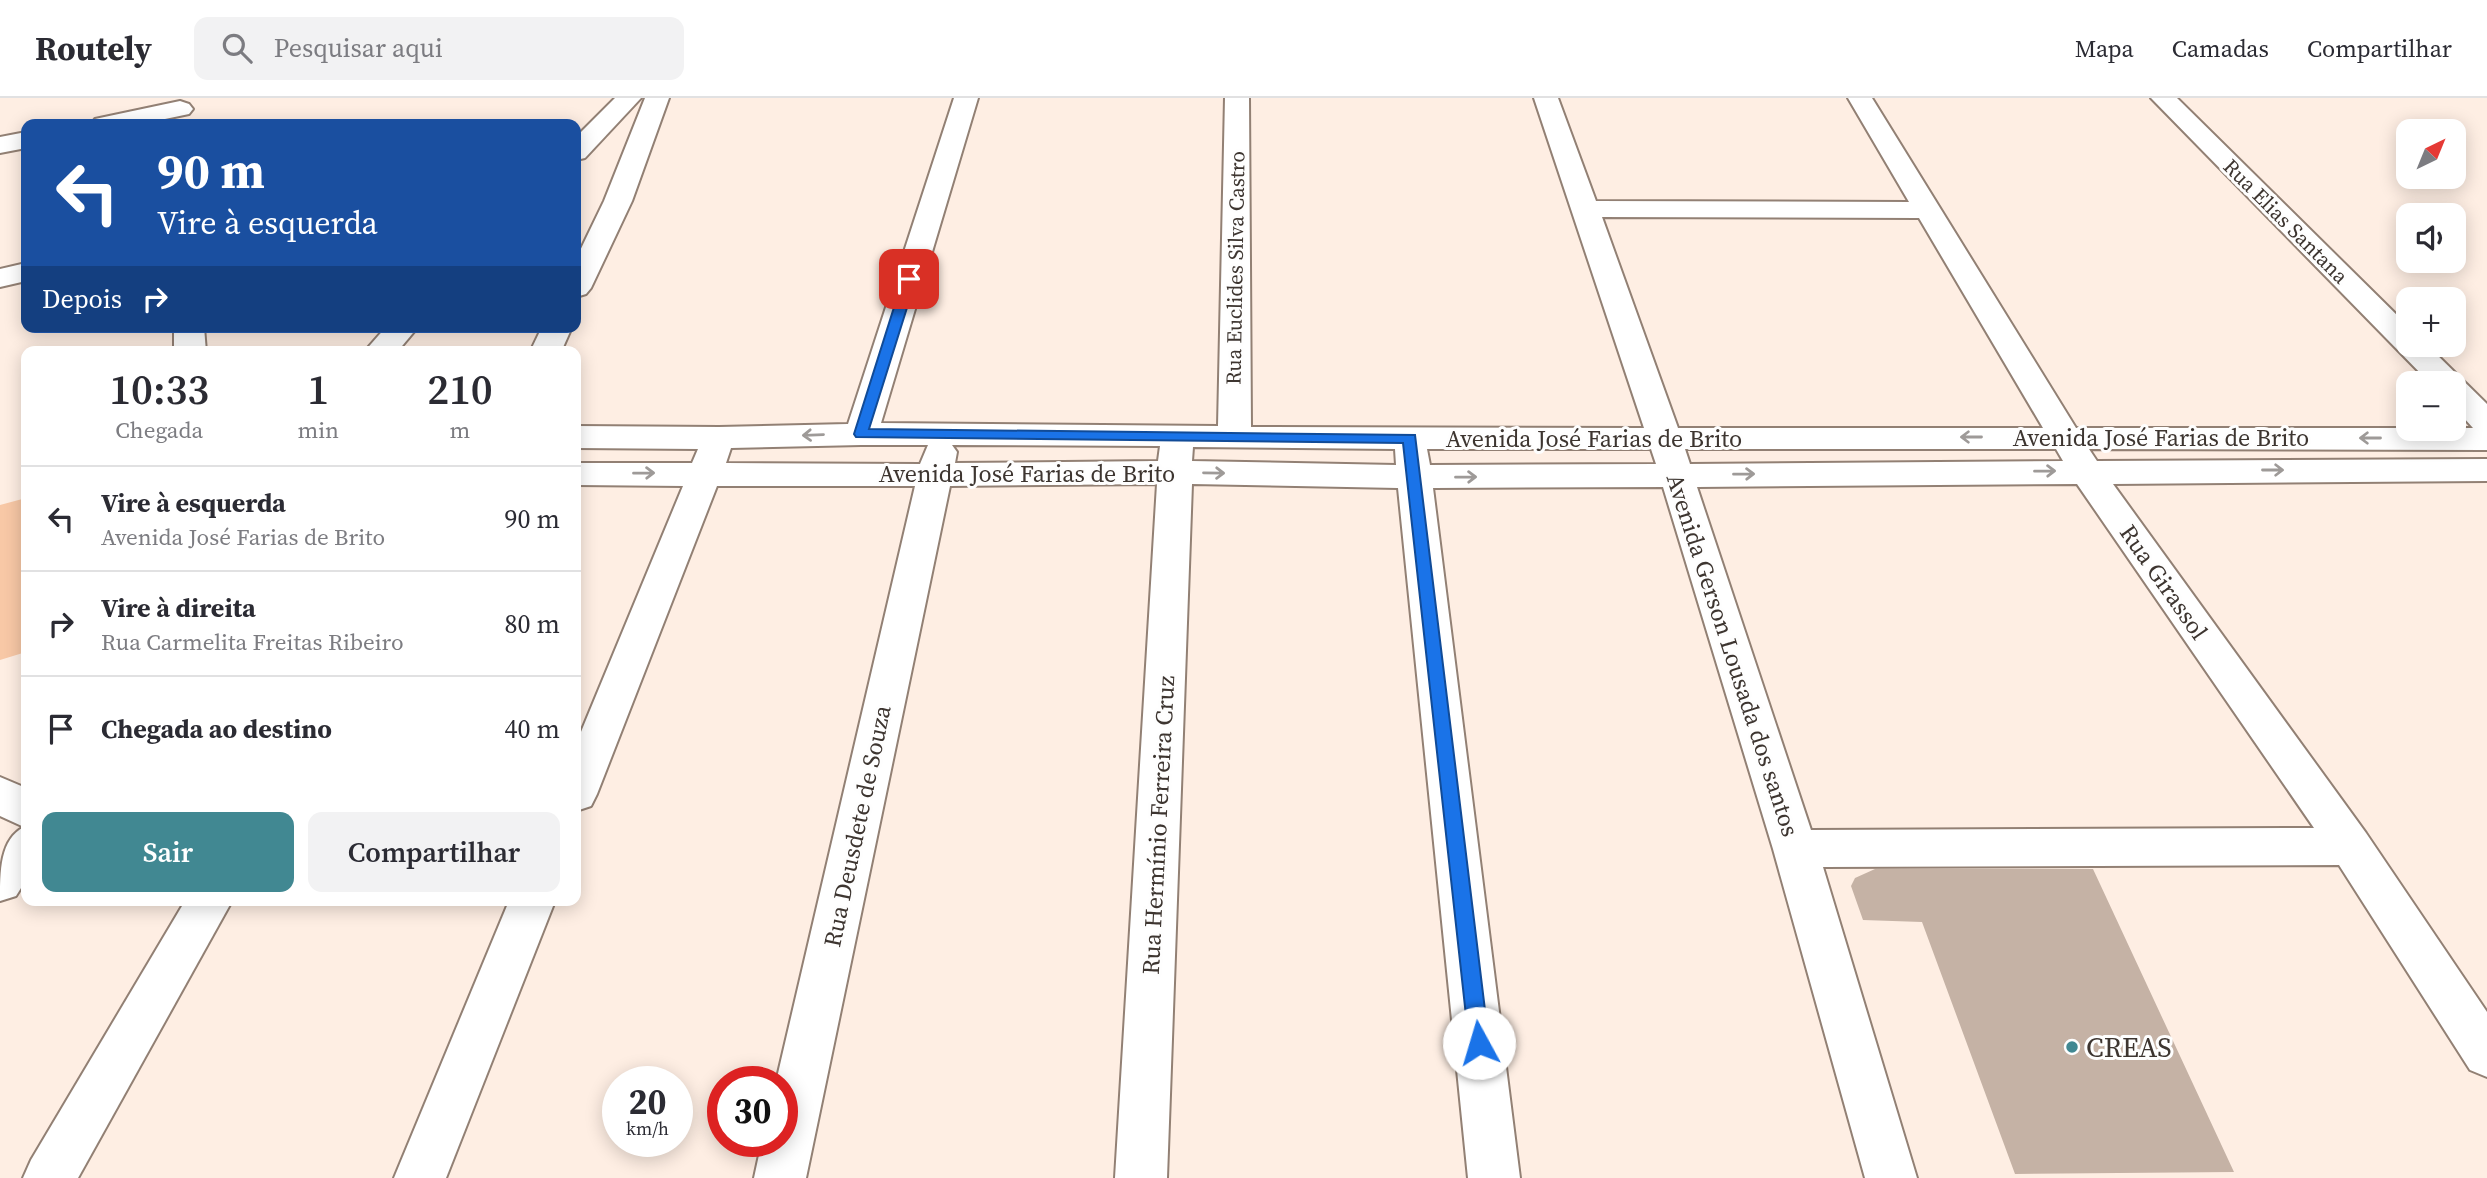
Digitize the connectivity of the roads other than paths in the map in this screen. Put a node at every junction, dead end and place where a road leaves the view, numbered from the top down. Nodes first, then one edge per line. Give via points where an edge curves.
1 (629, 98) edge
2 (657, 98) edge
3 (967, 98) edge
4 (1237, 98) edge
5 (1546, 98) edge
6 (1860, 98) edge
7 (2163, 98) edge
8 (180, 110) edge
9 (131, 119) edge
10 (21, 141) edge
11 (0, 145) edge
12 (581, 147) edge
13 (1584, 209) junction
14 (1929, 211) junction
15 (21, 273) edge
16 (0, 278) edge
17 (581, 278) edge
18 (2396, 331) edge
19 (397, 333) edge
20 (385, 346) edge
21 (2422, 357) edge
22 (2436, 371) edge
23 (2466, 401) edge
24 (2487, 423) edge
25 (860, 434) junction
26 (2065, 437) junction
27 (581, 438) edge
28 (1234, 438) junction
29 (2487, 439) edge
30 (1175, 453) junction
31 (713, 455) junction
32 (939, 455) junction
33 (1671, 457) junction
34 (1411, 458) junction
35 (2085, 470) junction
36 (2487, 470) edge
37 (581, 473) edge
38 (581, 782) edge
39 (0, 794) edge
40 (21, 807) edge
41 (2351, 846) junction
42 (1795, 849) junction
43 (21, 852) edge
44 (0, 883) edge
45 (207, 906) edge
46 (530, 906) edge
47 (2487, 1054) edge
48 (49, 1178) edge
49 (419, 1178) edge
50 (780, 1178) edge
51 (1141, 1178) edge
52 (1494, 1178) edge
53 (1891, 1178) edge

1 - 12 street
2 - 17 street via 618,201
3 - 25 street
4 - 28 street, Rua Euclides Silva Castro
5 - 13 street, Avenida Gerson Lousada dos santos
6 - 14 street, Rua Girassol
7 - 18 street, Rua Elias Santana
8 - 9 street
10 - 11 street
13 - 14 street
13 - 33 street, Avenida Gerson Lousada dos santos
14 - 26 street, Rua Girassol
15 - 16 street
19 - 20 street
21 - 22 street, Rua Elias Santana
23 - 24 street
25 -> 31 street, Avenida José Farias de Brito
25 - 32 street, Avenida José Farias de Brito
29 -> 26 street, Avenida José Farias de Brito
26 -> 33 street, Avenida José Farias de Brito
26 - 35 street, Rua Girassol
27 - 31 street, Avenida José Farias de Brito
28 - 30 street, Avenida José Farias de Brito
28 - 34 street, Avenida José Farias de Brito
30 - 32 street, Avenida José Farias de Brito
30 -> 34 street, Avenida José Farias de Brito
30 - 51 street, Rua Hermínio Ferreira Cruz
31 - 32 street, Avenida José Farias de Brito
37 -> 31 street, Avenida José Farias de Brito
31 - 38 street
32 - 50 street, Rua Deusdete de Souza
33 - 34 street, Avenida José Farias de Brito
33 -> 35 street, Avenida José Farias de Brito
33 - 42 street, Avenida Gerson Lousada dos santos
34 - 52 street
35 -> 36 street, Avenida José Farias de Brito
35 - 41 street, Rua Girassol
39 - 40 street
41 - 42 street
41 - 47 street, Rua Girassol
42 - 53 street, Avenida Gerson Lousada dos santos
43 - 44 street
45 - 48 street
46 - 49 street

